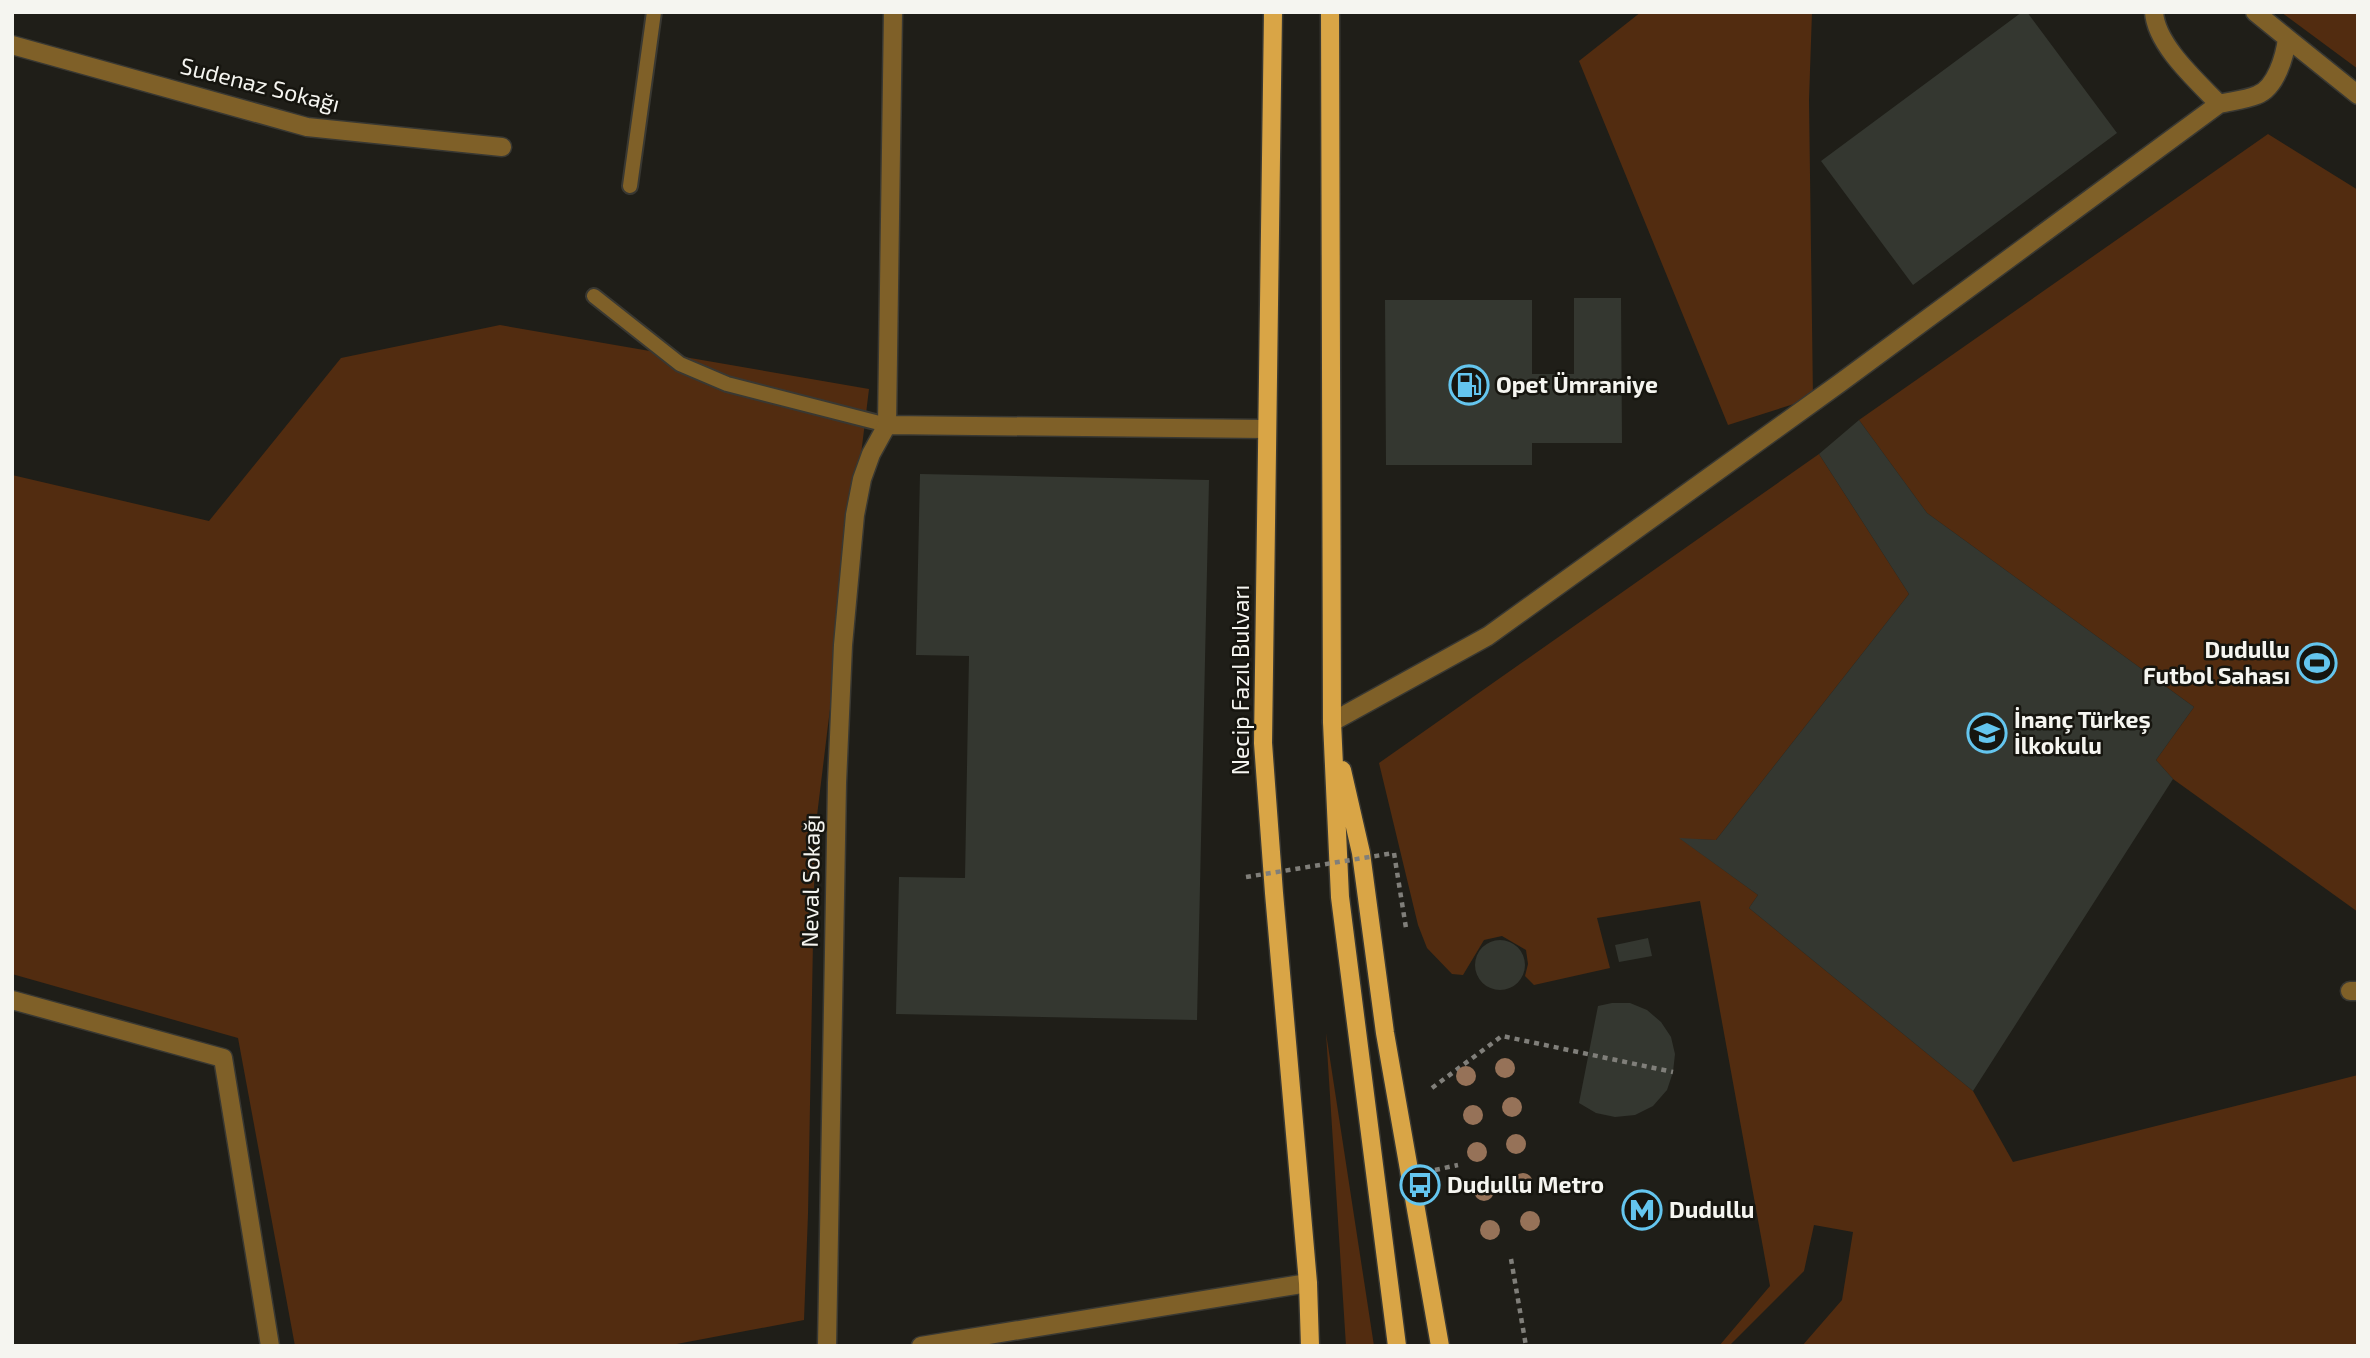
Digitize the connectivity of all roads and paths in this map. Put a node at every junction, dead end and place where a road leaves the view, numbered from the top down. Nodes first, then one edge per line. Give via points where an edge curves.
1 (654, 12) edge
2 (893, 12) edge
3 (1273, 12) edge
4 (1330, 12) edge
5 (2154, 12) edge
6 (2255, 12) edge
7 (2287, 38) junction
8 (12, 45) edge
9 (2358, 95) edge
10 (2219, 104) junction
11 (502, 147) dead end
12 (630, 186) dead end
13 (594, 296) dead end
14 (887, 425) junction
15 (1266, 429) junction
16 (1332, 722) junction
17 (1246, 877) dead end
18 (1406, 928) dead end
19 (12, 1000) edge
20 (1673, 1072) dead end
21 (1432, 1088) dead end
22 (1511, 1259) dead end
23 (1308, 1283) junction
24 (270, 1346) edge
25 (827, 1346) edge
26 (921, 1346) edge
27 (1310, 1346) edge
28 (1397, 1346) edge
29 (1440, 1346) edge
30 (1526, 1346) edge

1 - 12 lane
2 - 14 street
3 - 15 main road, Necip Fazıl Bulvarı
4 - 16 main road
5 - 10 street via 2155,24 2175,56
6 - 7 street
7 - 9 street
7 - 10 street via 2277,76 2260,95
8 - 11 street, Sudenaz Sokağı via 307,127
10 - 16 street via 1488,636
13 - 14 lane via 680,364 727,384
14 - 15 street
14 - 25 street, Neval Sokağı via 862,479 843,645 836,795
15 - 23 main road, Necip Fazıl Bulvarı via 1264,743
16 - 28 main road via 1340,897
16 - 29 main road via 1361,853 1385,1033
17 - 18 path, bridge via 1394,853
19 - 24 street via 223,1058
20 - 21 path via 1502,1036
22 - 30 path
23 - 26 street
23 - 27 main road, Necip Fazıl Bulvarı

